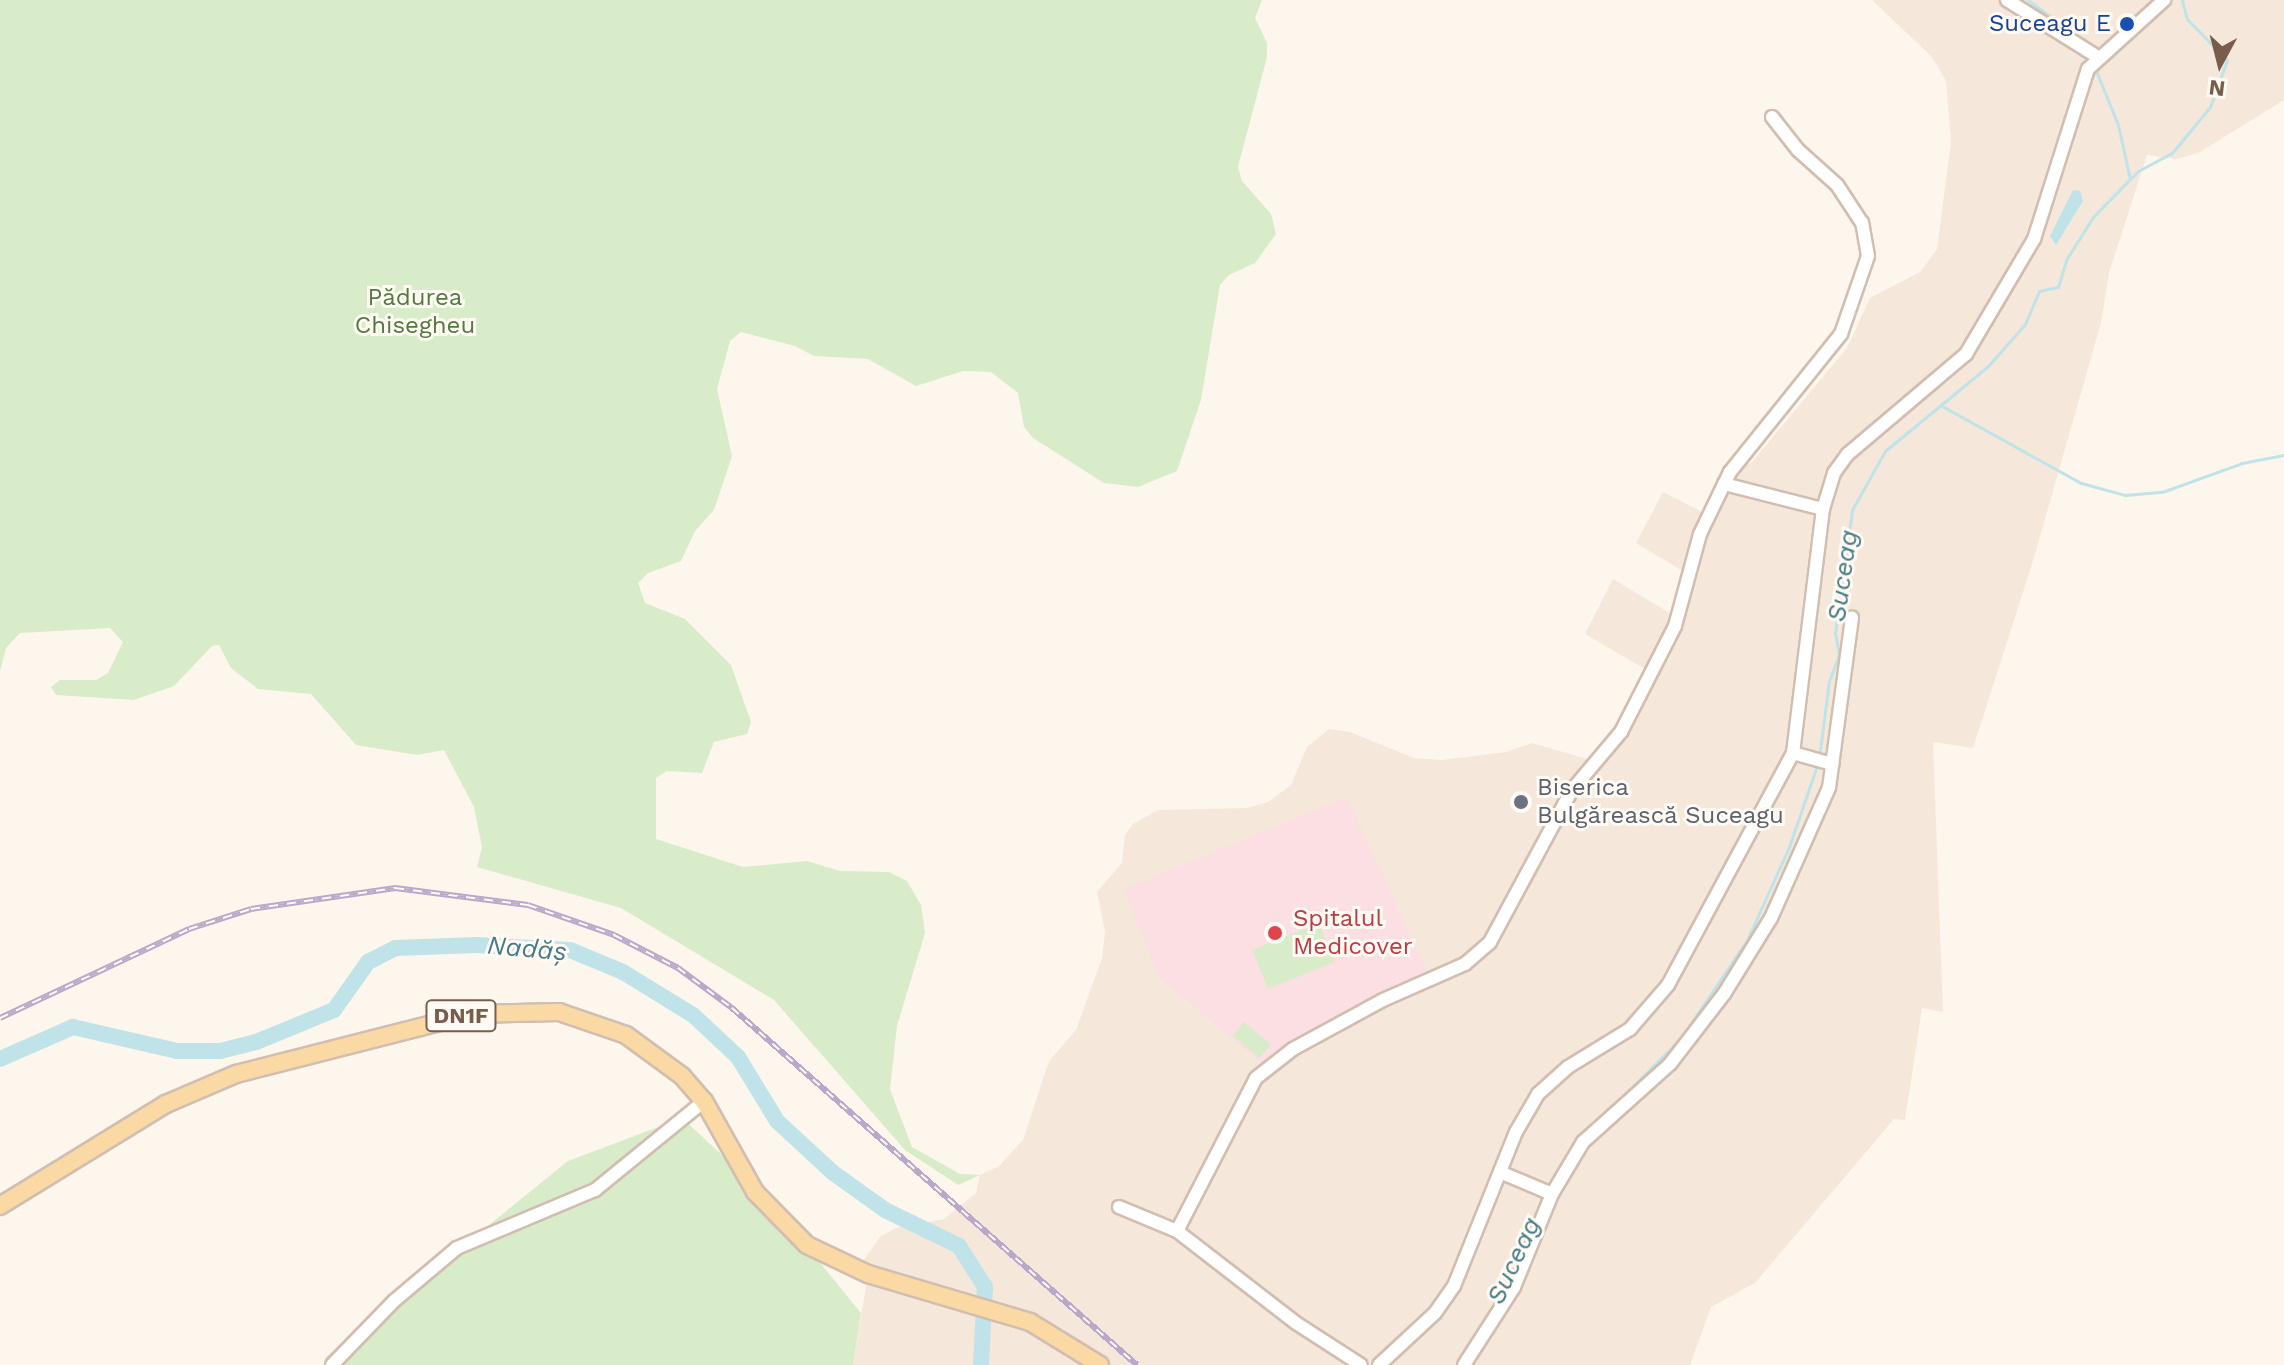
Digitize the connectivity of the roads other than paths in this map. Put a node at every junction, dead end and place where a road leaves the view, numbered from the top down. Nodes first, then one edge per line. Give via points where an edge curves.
1 (2007, 0) edge
2 (2164, 0) edge
3 (2098, 57) junction
4 (1772, 117) dead end
5 (1724, 484) junction
6 (1823, 509) junction
7 (1852, 618) dead end
8 (1797, 755) junction
9 (1832, 764) junction
10 (704, 1101) junction
11 (1500, 1172) junction
12 (1547, 1192) junction
13 (0, 1206) edge
14 (1119, 1207) dead end
15 (1177, 1231) junction
16 (332, 1365) edge
17 (1100, 1365) edge
18 (1361, 1365) edge
19 (1379, 1365) edge
20 (1464, 1365) edge

1 - 3 street
2 - 3 street
3 - 6 street via 2088,69 2034,239 1966,354 1848,454 1834,473
4 - 5 street via 1798,150 1837,185 1862,223 1868,256 1837,342
5 - 6 street
5 - 15 street via 1700,534 1671,635 1621,732 1572,790 1490,942 1465,964 1383,1000 1293,1049 1256,1078
6 - 8 street
7 - 9 street
8 - 9 street
8 - 11 street via 1659,999 1630,1029 1544,1087 1522,1119
9 - 12 street via 1829,788 1795,867 1730,985 1670,1064 1599,1123
10 - 13 main road, DN1F via 655,1054 611,1028 559,1012 484,1012 206,1085
10 - 16 street via 595,1190 457,1248 398,1297
10 - 17 main road, DN1F via 755,1192 799,1239 853,1269 1020,1318 1061,1337
11 - 12 street
11 - 19 street via 1454,1286 1435,1313
12 - 20 street via 1514,1287
14 - 15 street
15 - 18 street via 1296,1323

